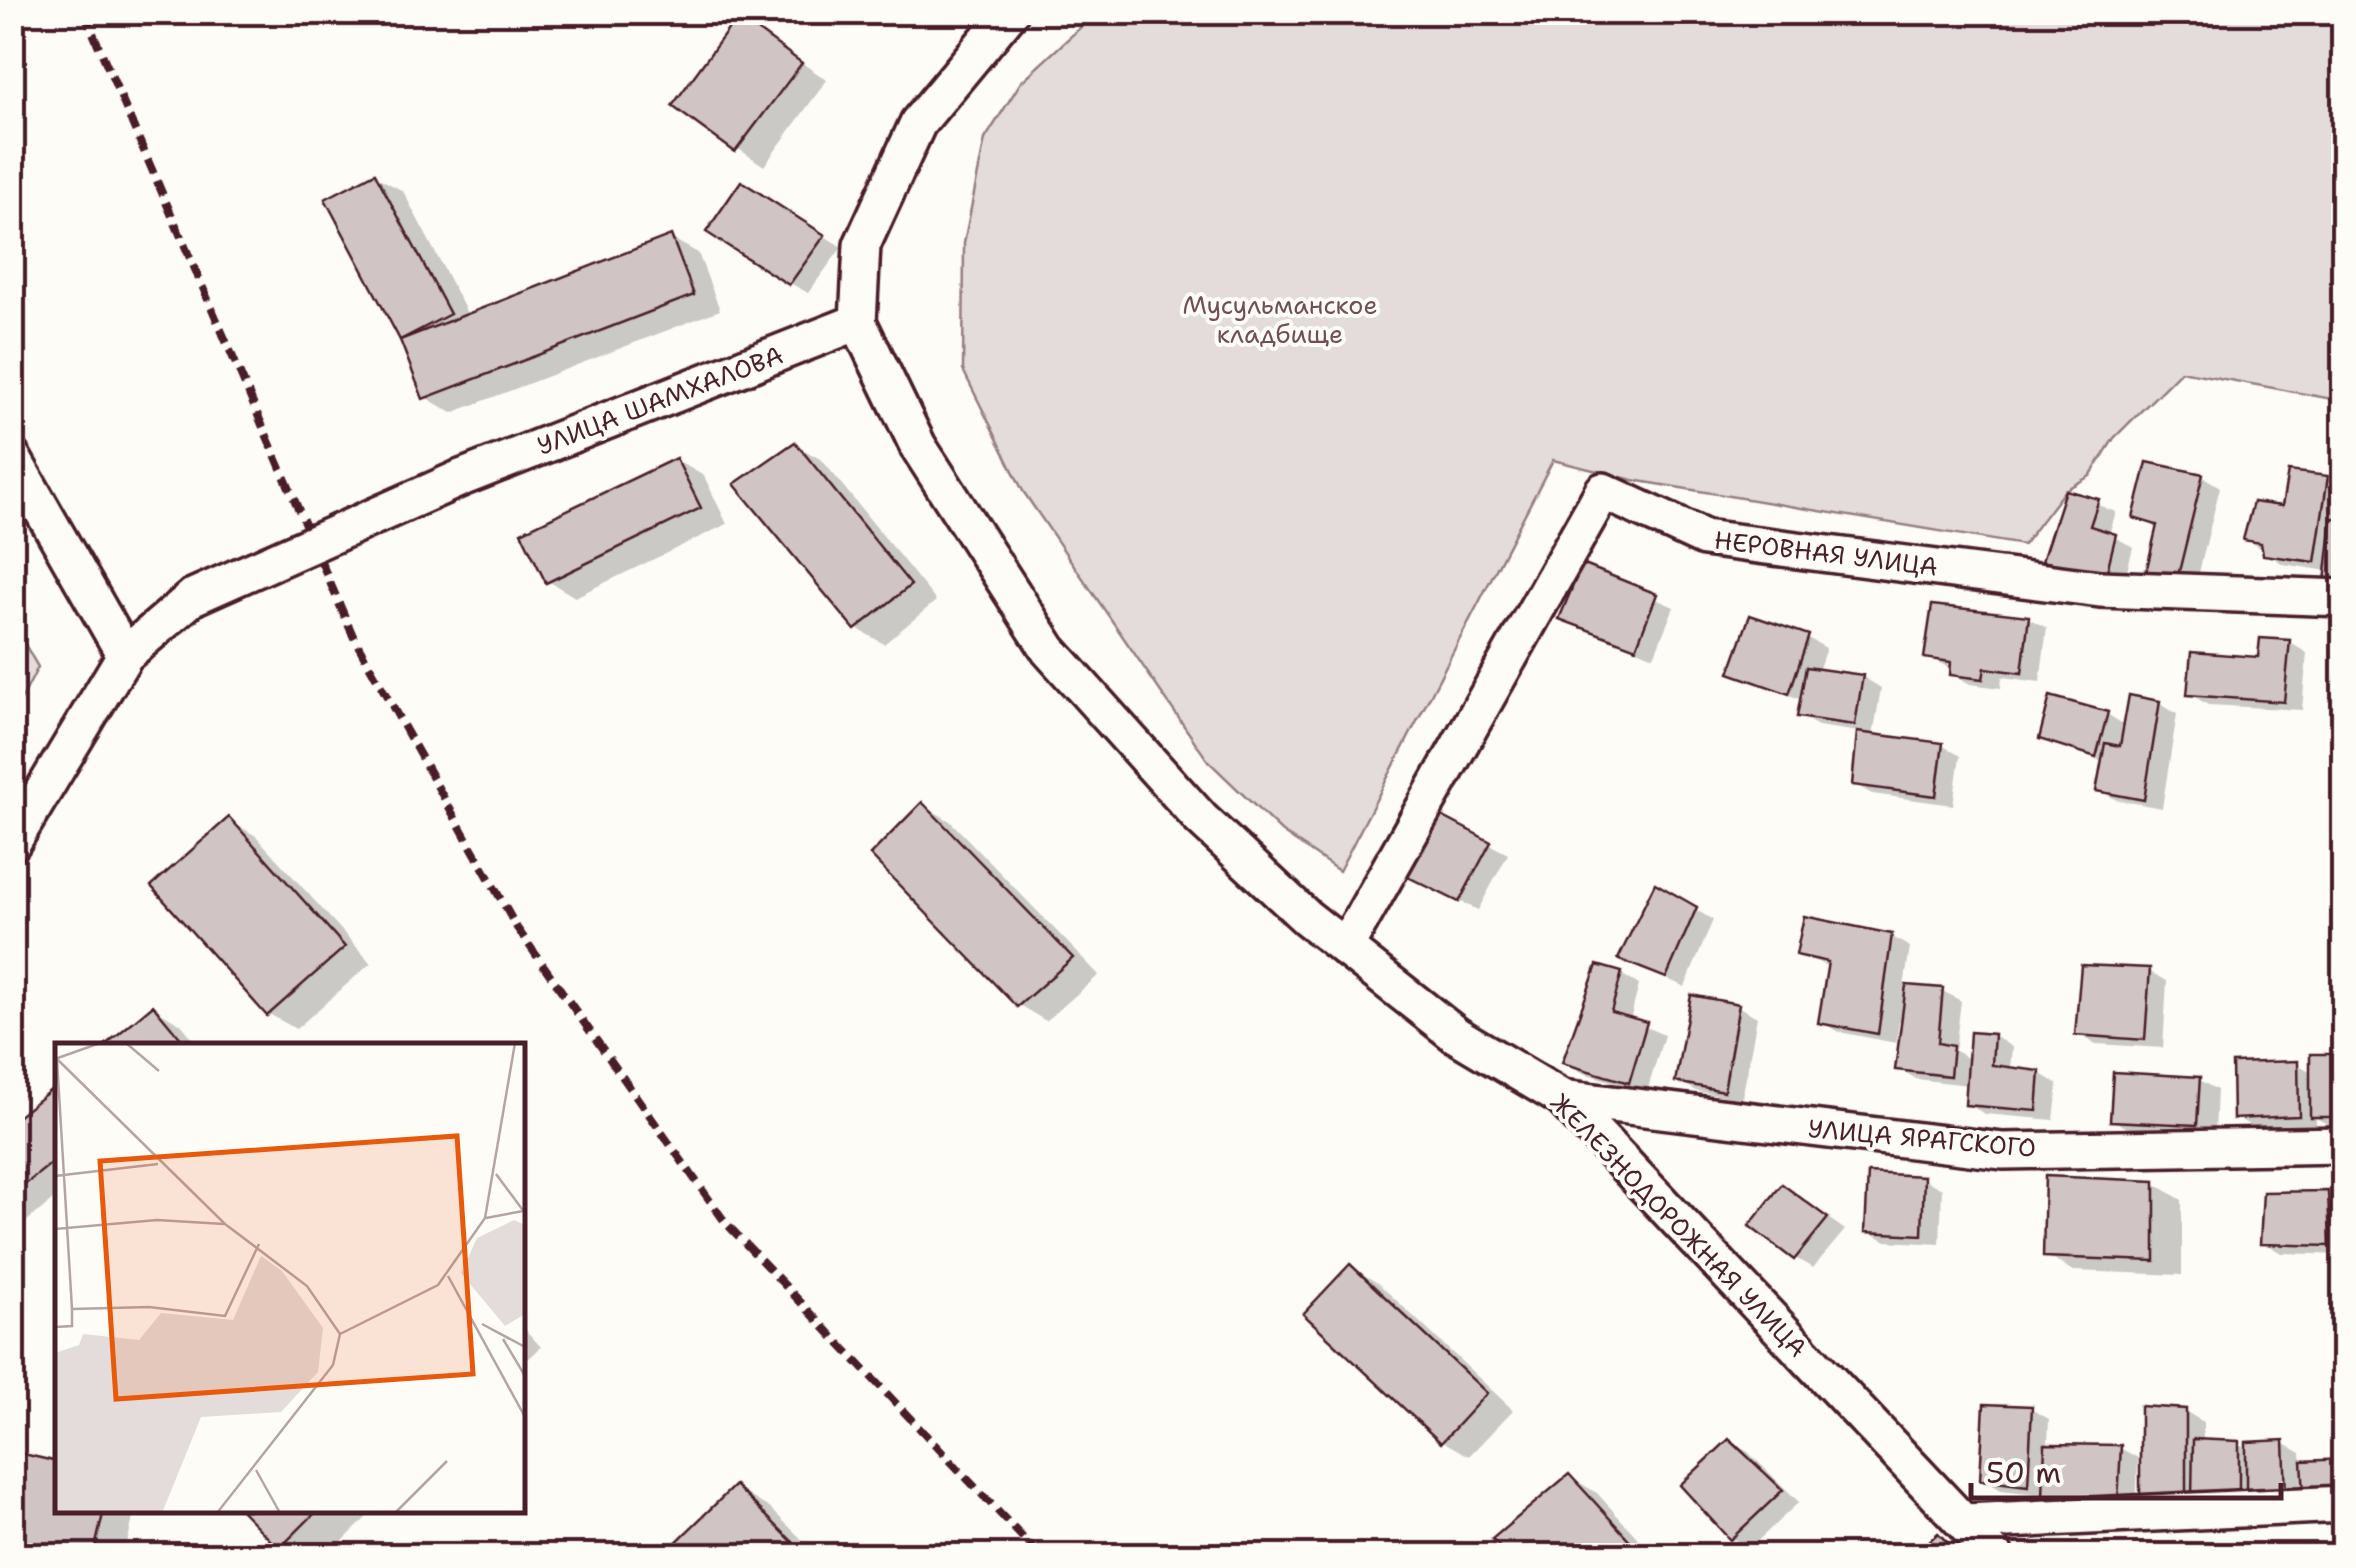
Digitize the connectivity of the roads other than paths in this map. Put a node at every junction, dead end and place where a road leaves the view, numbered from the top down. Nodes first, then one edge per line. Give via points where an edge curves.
1 (1010, 12) edge
2 (858, 322) junction
3 (12, 457) edge
4 (2344, 598) edge
5 (125, 655) junction
6 (12, 843) edge
7 (1345, 948) junction
8 (1562, 1098) junction
9 (2344, 1145) edge
10 (2344, 1504) edge
11 (1965, 1522) junction
12 (1995, 1556) edge

1 - 2 street via 918,122 862,245
2 - 5 street, УЛИЦА ШАМХАЛОВА, bridge via 461,478 193,596
2 - 7 street, ЖЕЛЕЗНОДОРОЖНАЯ УЛИЦА via 918,446 1049,650 1201,818
3 - 5 street
4 - 7 street, НЕРОВНАЯ УЛИЦА via 2100,589 1704,538 1603,491
5 - 6 street, УЛИЦА ШАМХАЛОВА
7 - 8 street, ЖЕЛЕЗНОДОРОЖНАЯ УЛИЦА via 1456,1035
8 - 9 street, УЛИЦА ЯРАГСКОГО via 2003,1151
8 - 11 street, ЖЕЛЕЗНОДОРОЖНАЯ УЛИЦА
10 - 11 street
11 - 12 street, ЖЕЛЕЗНОДОРОЖНАЯ УЛИЦА

